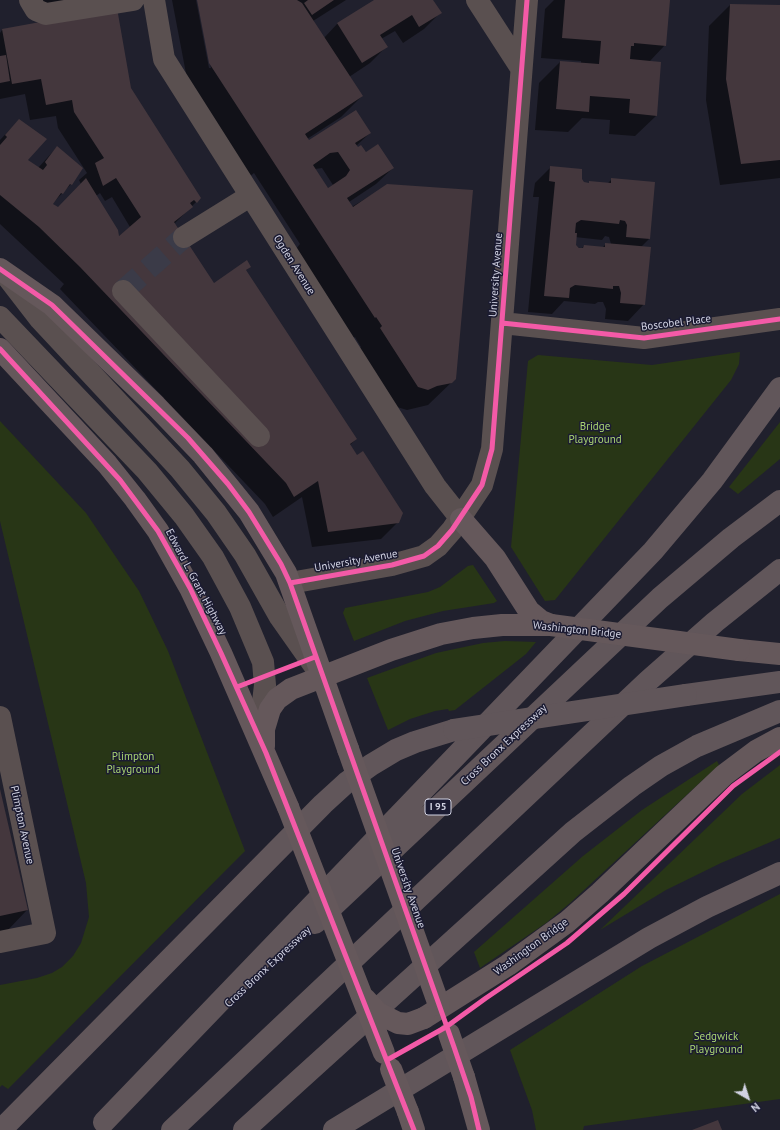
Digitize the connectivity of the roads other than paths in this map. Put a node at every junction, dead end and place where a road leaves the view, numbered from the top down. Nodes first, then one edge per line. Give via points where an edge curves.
1 (30, 0) edge
2 (133, 0) edge
3 (154, 0) edge
4 (477, 0) edge
5 (526, 0) edge
6 (521, 68) junction
7 (250, 196) junction
8 (184, 237) tunnel mouth
9 (2, 270) edge
10 (123, 291) dead end
11 (0, 317) edge
12 (780, 319) edge
13 (502, 323) junction
14 (0, 349) edge
15 (780, 388) edge
16 (259, 436) dead end
17 (780, 501) edge
18 (461, 519) junction
19 (780, 570) edge
20 (290, 583) junction
21 (551, 626) junction
22 (780, 654) edge
23 (322, 676) junction
24 (780, 682) edge
25 (780, 711) edge
26 (0, 717) edge
27 (780, 738) edge
28 (266, 753) junction
29 (780, 873) edge
30 (0, 942) edge
31 (360, 992) junction
32 (434, 1011) junction
33 (411, 1121) edge
34 (99, 1126) edge
35 (1, 1130) edge
36 (172, 1130) edge
37 (244, 1130) edge
38 (334, 1130) edge
39 (479, 1130) edge

1 - 2 street via 36,10 46,14
3 - 7 street, Ogden Avenue via 164,60
4 - 6 street
5 - 6 street, University Avenue
6 - 13 street, University Avenue
7 - 8 street
7 - 18 street, Ogden Avenue via 435,486
9 - 20 main road via 52,305 193,444 249,512
9 - 23 street via 40,319 175,464 216,513 245,555 280,616
10 - 16 street
11 - 28 street, Edward L. Grant Highway via 147,471 213,557 240,607 262,662 265,685 260,724
12 - 13 street, Boscobel Place via 644,338
13 - 18 street, University Avenue via 492,449 482,485
14 - 28 main road, Edward L. Grant Highway via 111,470 158,531 205,619
15 - 34 highway via 712,481 648,557
17 - 34 highway, Cross Bronx Expressway / I 95 via 731,538 660,598
18 - 20 street, University Avenue via 438,546 424,556
18 - 21 main road via 492,554 530,611
19 - 36 highway via 648,681
20 - 23 main road, University Avenue
21 - 22 main road, Washington Bridge, bridge
21 - 23 main road, Washington Bridge via 495,626 442,634
23 - 28 main road, Washington Bridge via 291,689 276,699 264,729
23 - 32 main road, University Avenue, bridge
24 - 35 highway, bridge via 454,730 396,750 346,783 317,810
25 - 37 highway via 697,746 661,766 620,795 573,832
26 - 30 street, Plimpton Avenue via 45,933
27 - 32 main road, Washington Bridge via 756,750 724,775 567,922 533,948
28 - 31 main road, bridge
29 - 38 highway via 720,900 649,938
31 - 32 main road, Washington Bridge, bridge via 375,1010 393,1021 408,1024
31 - 33 main road, bridge
32 - 39 main road, University Avenue, bridge via 449,1034

